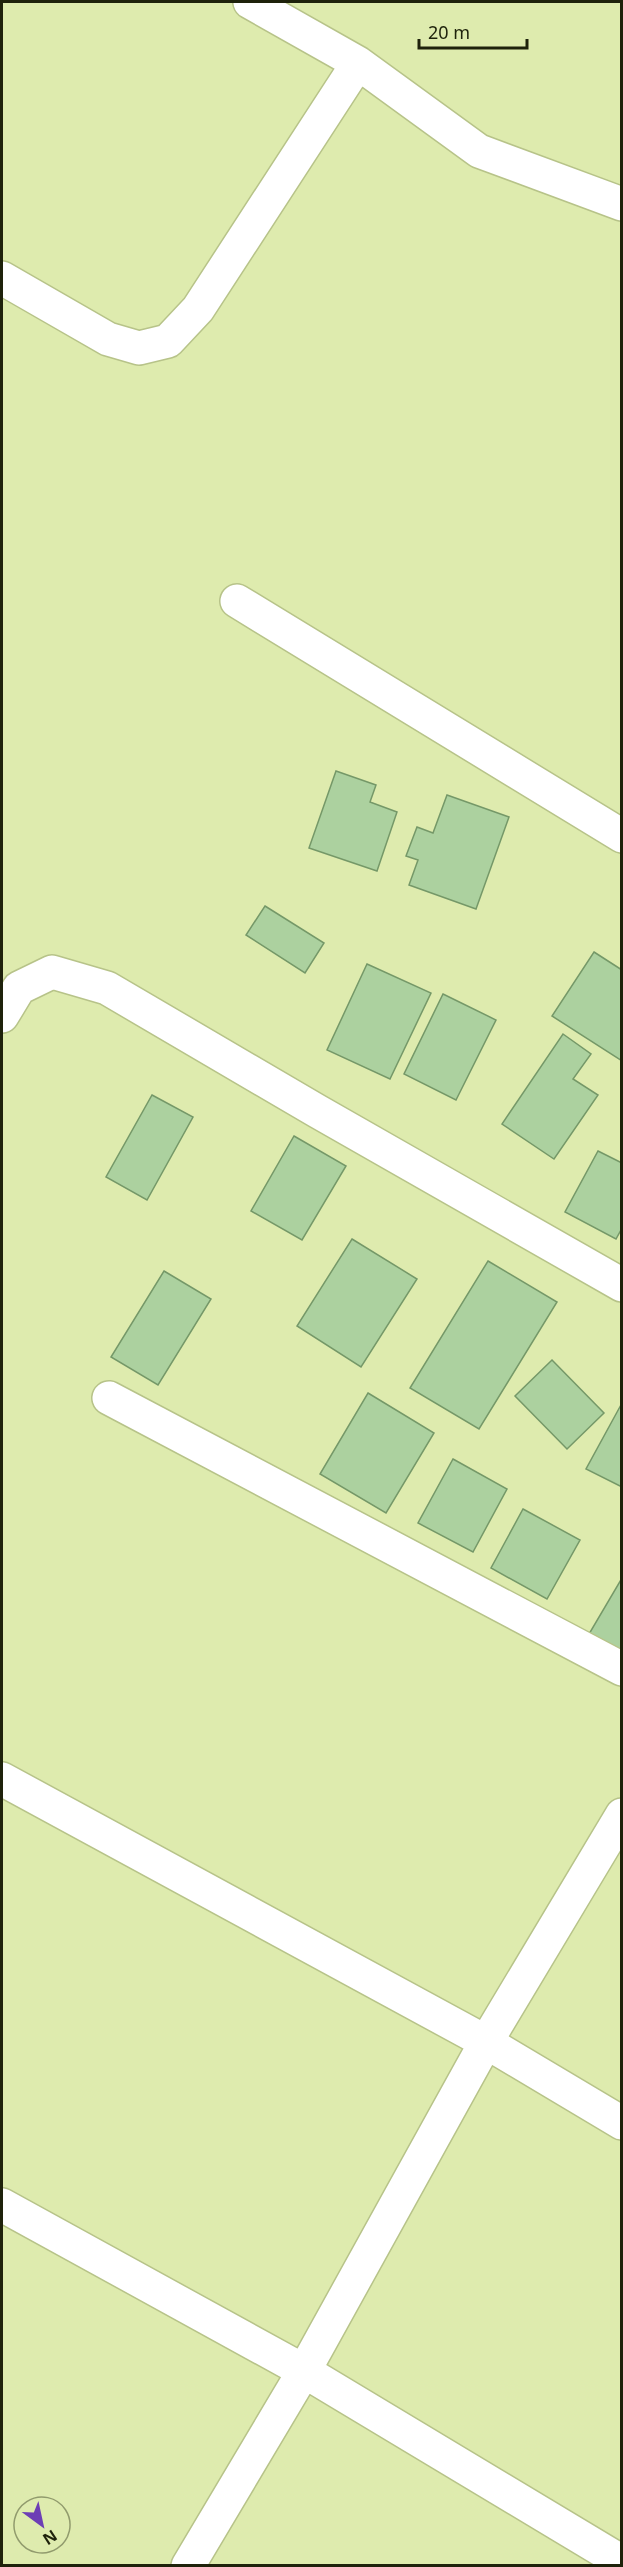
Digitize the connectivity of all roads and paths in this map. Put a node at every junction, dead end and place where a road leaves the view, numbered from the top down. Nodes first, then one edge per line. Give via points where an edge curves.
1 (250, 2) edge
2 (358, 63) junction
3 (621, 204) edge
4 (2, 278) edge
5 (237, 601) dead end
6 (621, 836) edge
7 (2, 1016) edge
8 (621, 1285) edge
9 (109, 1398) dead end
10 (621, 1669) edge
11 (2, 1779) edge
12 (621, 1815) edge
13 (486, 2042) junction
14 (621, 2123) edge
15 (2, 2205) edge
16 (304, 2371) junction
17 (621, 2562) edge
18 (188, 2565) edge

1 - 2 street
2 - 3 street via 479,151
2 - 4 street via 198,309 168,341 139,348 108,339
5 - 6 street
7 - 8 street via 19,988 52,972 108,988
9 - 10 street
11 - 13 street
12 - 13 street
13 - 14 street
13 - 16 street
15 - 16 street
16 - 17 street
16 - 18 street

